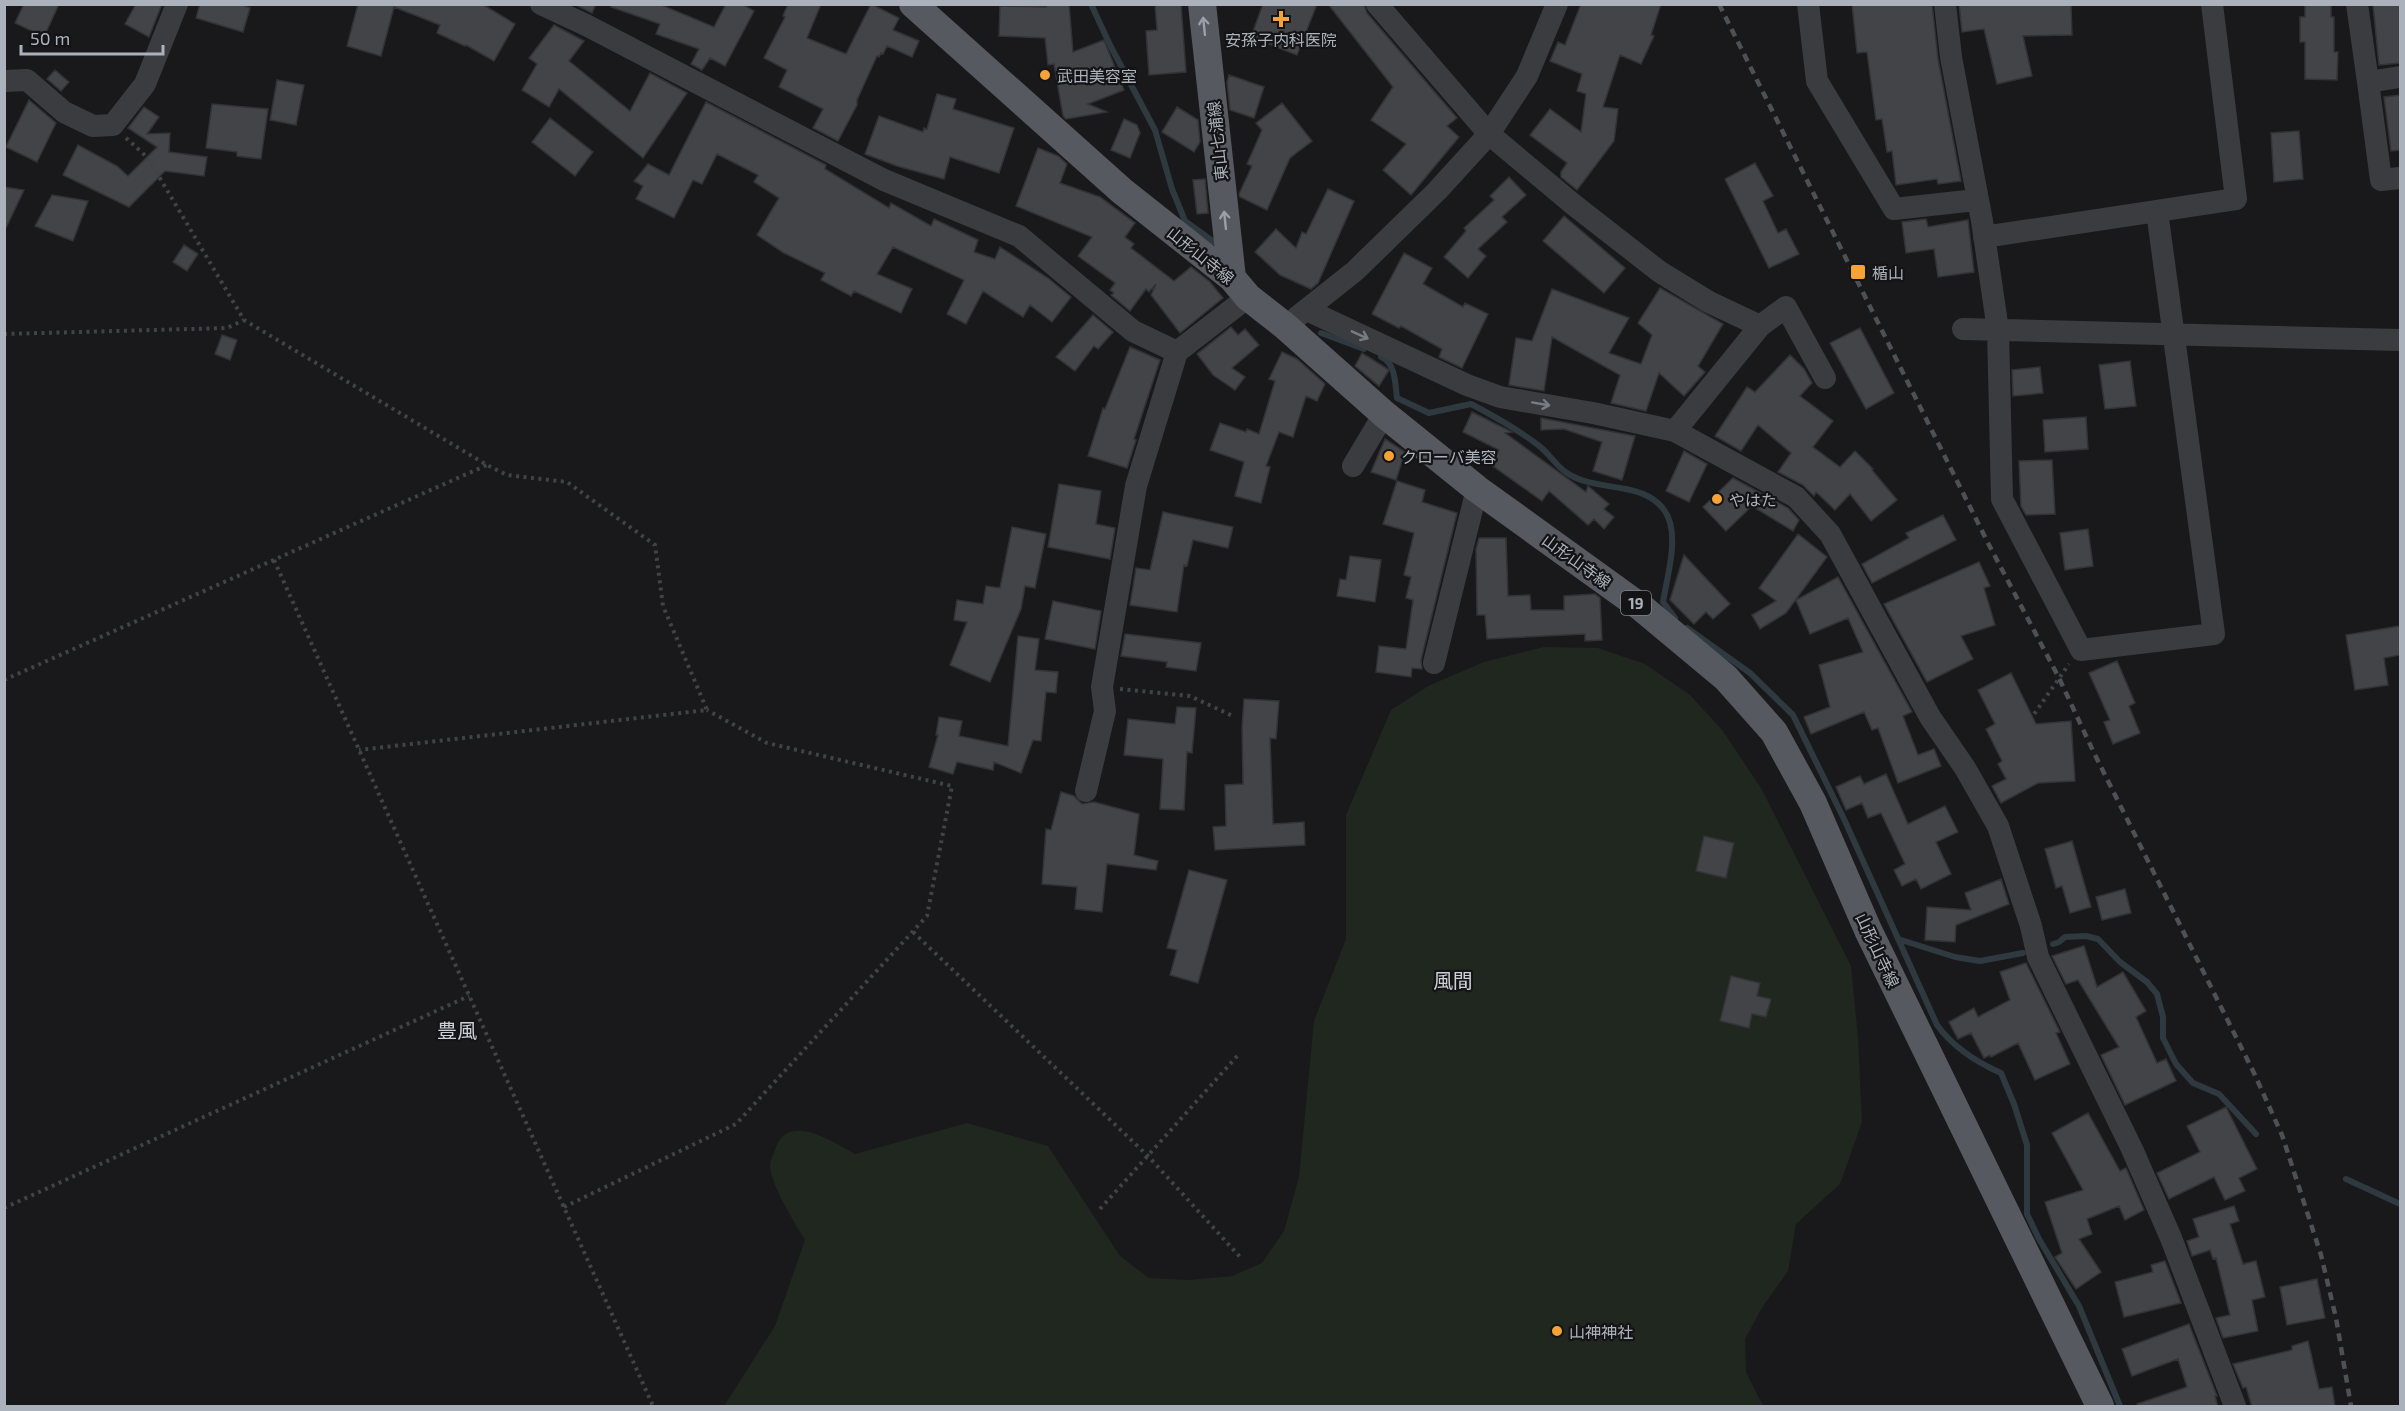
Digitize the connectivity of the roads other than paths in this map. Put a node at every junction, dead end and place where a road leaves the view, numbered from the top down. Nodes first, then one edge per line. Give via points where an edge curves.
1 (177, 4) edge
2 (541, 4) edge
3 (913, 4) edge
4 (1202, 4) edge
5 (1377, 4) edge
6 (1557, 4) edge
7 (1808, 4) edge
8 (1945, 4) edge
9 (2212, 4) edge
10 (2356, 4) edge
11 (2400, 77) edge
12 (4, 81) edge
13 (2368, 82) junction
14 (1489, 134) junction
15 (2400, 178) edge
16 (1977, 200) junction
17 (2157, 211) junction
18 (1984, 237) junction
19 (1240, 287) junction
20 (1296, 318) junction
21 (1760, 326) junction
22 (1963, 329) dead end
23 (1998, 330) junction
24 (2174, 334) junction
25 (2400, 340) edge
26 (1177, 352) junction
27 (1825, 378) dead end
28 (1384, 414) junction
29 (1675, 431) junction
30 (1353, 466) dead end
31 (1477, 489) junction
32 (1434, 663) dead end
33 (1086, 791) dead end
34 (2100, 1407) edge
35 (2235, 1407) edge

1 - 12 street via 145,84 112,125 93,126 64,112 27,80
2 - 26 street via 884,180 1019,236 1133,331
3 - 19 main road, 山形山寺線 / 19 via 1122,191
19 -> 4 main road, 東山七浦線
5 - 14 street
6 - 14 street via 1527,76
7 - 16 street via 1817,81 1894,208
8 - 16 street
9 - 17 street via 2236,199
10 - 13 street
11 - 13 street
13 - 15 street via 2381,180
14 - 20 street via 1354,271
14 - 21 street via 1660,272 1709,302
16 - 18 street
17 - 18 street
17 - 24 street
18 - 23 street
19 - 20 main road, 山形山寺線 / 19
19 - 26 street
20 - 28 main road, 山形山寺線 / 19
20 -> 29 street via 1500,397
21 - 27 street via 1786,308
21 - 29 street
22 - 23 street
23 - 24 street
23 - 24 street via 2002,499 2081,650 2214,634
24 - 25 street
26 - 33 street via 1136,486 1102,687 1105,711
28 - 30 street
28 - 31 main road, 山形山寺線 / 19
29 - 35 street via 1796,497 1818,519 1843,555 1930,717 1982,797 2010,856 2038,957 2171,1238
31 - 32 street
31 - 34 main road, 山形山寺線 / 19 via 1642,608 1725,678 1774,732 1813,803 1868,930

